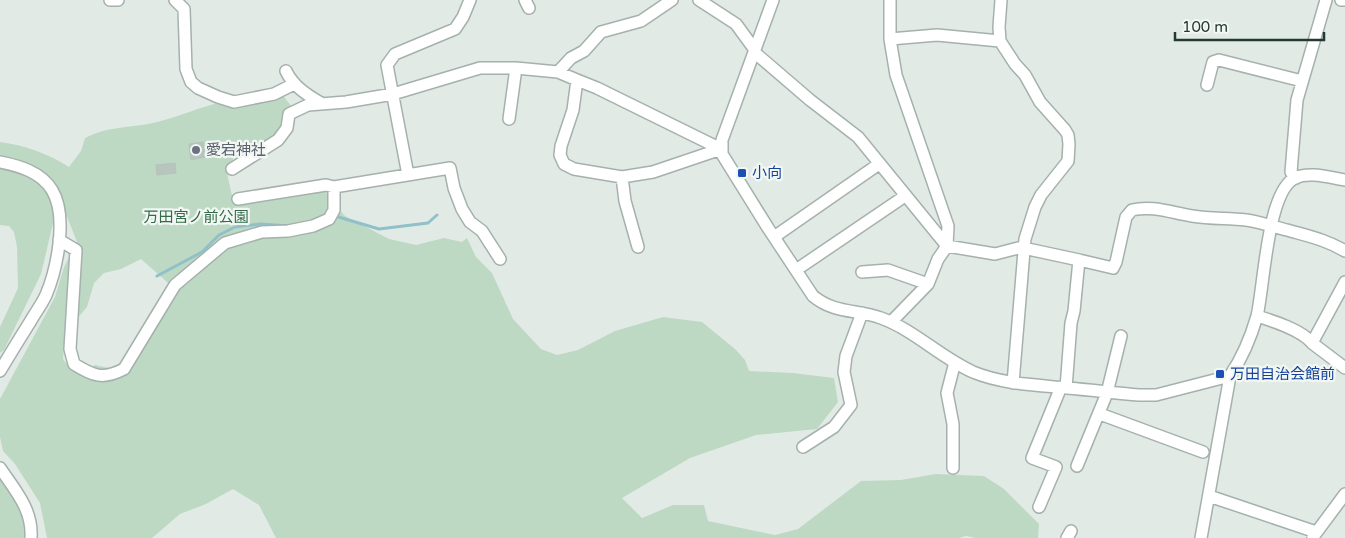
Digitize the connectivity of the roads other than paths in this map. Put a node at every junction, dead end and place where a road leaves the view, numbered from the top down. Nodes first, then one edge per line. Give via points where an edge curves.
1 (110, 0) edge
2 (118, 0) edge
3 (175, 0) edge
4 (470, 0) edge
5 (672, 0) edge
6 (699, 0) edge
7 (773, 0) edge
8 (890, 0) edge
9 (1001, 0) edge
10 (1326, 0) edge
11 (1341, 0) edge
12 (1345, 0) edge
13 (890, 39) junction
14 (1000, 41) junction
15 (754, 51) junction
16 (516, 68) junction
17 (286, 71) dead end
18 (558, 72) junction
19 (577, 80) junction
20 (1302, 81) junction
21 (294, 84) junction
22 (1207, 85) dead end
23 (393, 94) junction
24 (322, 103) junction
25 (509, 119) dead end
26 (720, 149) junction
27 (0, 162) edge
28 (879, 164) junction
29 (232, 169) dead end
30 (408, 175) junction
31 (622, 177) junction
32 (1296, 178) junction
33 (1345, 180) edge
34 (334, 187) junction
35 (905, 196) junction
36 (238, 199) dead end
37 (1271, 226) junction
38 (774, 237) junction
39 (59, 240) junction
40 (947, 246) junction
41 (638, 247) dead end
42 (1023, 248) junction
43 (1345, 252) edge
44 (500, 259) dead end
45 (1079, 260) junction
46 (796, 270) junction
47 (862, 272) dead end
48 (1345, 282) edge
49 (928, 284) junction
50 (862, 313) junction
51 (1257, 316) junction
52 (893, 323) junction
53 (1121, 336) dead end
54 (1312, 343) junction
55 (955, 362) junction
56 (1, 367) edge
57 (1345, 368) edge
58 (1230, 376) junction
59 (1013, 382) junction
60 (1063, 388) junction
61 (1107, 393) junction
62 (1100, 414) junction
63 (803, 447) dead end
64 (1203, 452) dead end
65 (1077, 466) dead end
66 (0, 468) edge
67 (953, 468) dead end
68 (1345, 494) edge
69 (1209, 496) junction
70 (1039, 507) dead end
71 (1314, 535) edge
72 (31, 538) edge
73 (1201, 538) edge

1 - 2 street
3 - 21 street via 184,9 186,69 191,82 198,88 234,102 274,94
4 - 23 street via 454,28 395,54 387,65
5 - 18 street via 641,21 601,32
6 - 15 street via 736,24
7 - 15 street
8 - 13 street
9 - 14 street
10 - 20 street
11 - 12 street
13 - 14 street via 937,35
13 - 40 street via 896,75 948,226
14 - 42 street via 1040,102 1068,135 1068,161 1041,195
15 - 26 street
15 - 28 street via 858,137
16 - 18 street
16 - 23 street via 480,68
16 - 25 street
17 - 21 street
18 - 19 street
19 - 26 street
19 - 31 street via 573,110 561,146 564,164 574,169
20 - 22 street via 1219,60 1213,62
20 - 32 street via 1297,100 1291,172
21 - 24 street
23 - 24 street
23 - 30 street
24 - 29 street via 308,105 289,114 287,128 278,140
26 - 31 street via 653,172
26 - 38 street
27 - 39 street via 30,170 53,191 60,214
28 - 35 street
28 - 38 street
30 - 34 street
30 - 44 street via 450,168 454,188 466,216 482,231
31 - 41 street
32 - 33 street
32 - 37 street via 1281,196
34 - 36 street via 326,185
34 - 39 street via 334,210 329,219 313,226 262,232 232,240 195,267 175,285 124,368 110,376 89,373 74,364 70,349 76,250
35 - 40 street
35 - 46 street
37 - 43 street via 1322,239
37 - 45 street via 1142,207 1132,210 1126,217 1113,268
37 - 51 street
38 - 46 street
39 - 56 street via 45,297
40 - 42 street via 995,254
40 - 49 street
42 - 45 street
42 - 59 street
45 - 60 street
46 - 50 street via 813,296 822,303 835,309
47 - 49 street via 888,270
48 - 54 street
49 - 52 street via 894,318
50 - 52 street
50 - 63 street via 846,356 844,372 851,405 834,427
51 - 54 street via 1282,325
51 - 58 street
52 - 55 street
53 - 61 street
54 - 57 street
55 - 59 street via 973,372
55 - 67 street via 947,393 953,424
58 - 61 street via 1156,395
58 - 69 street
59 - 60 street
60 - 61 street
60 - 70 street via 1032,458 1056,467
61 - 62 street
62 - 64 street
62 - 65 street
66 - 72 street via 28,512
68 - 71 street
69 - 71 street
69 - 73 street

